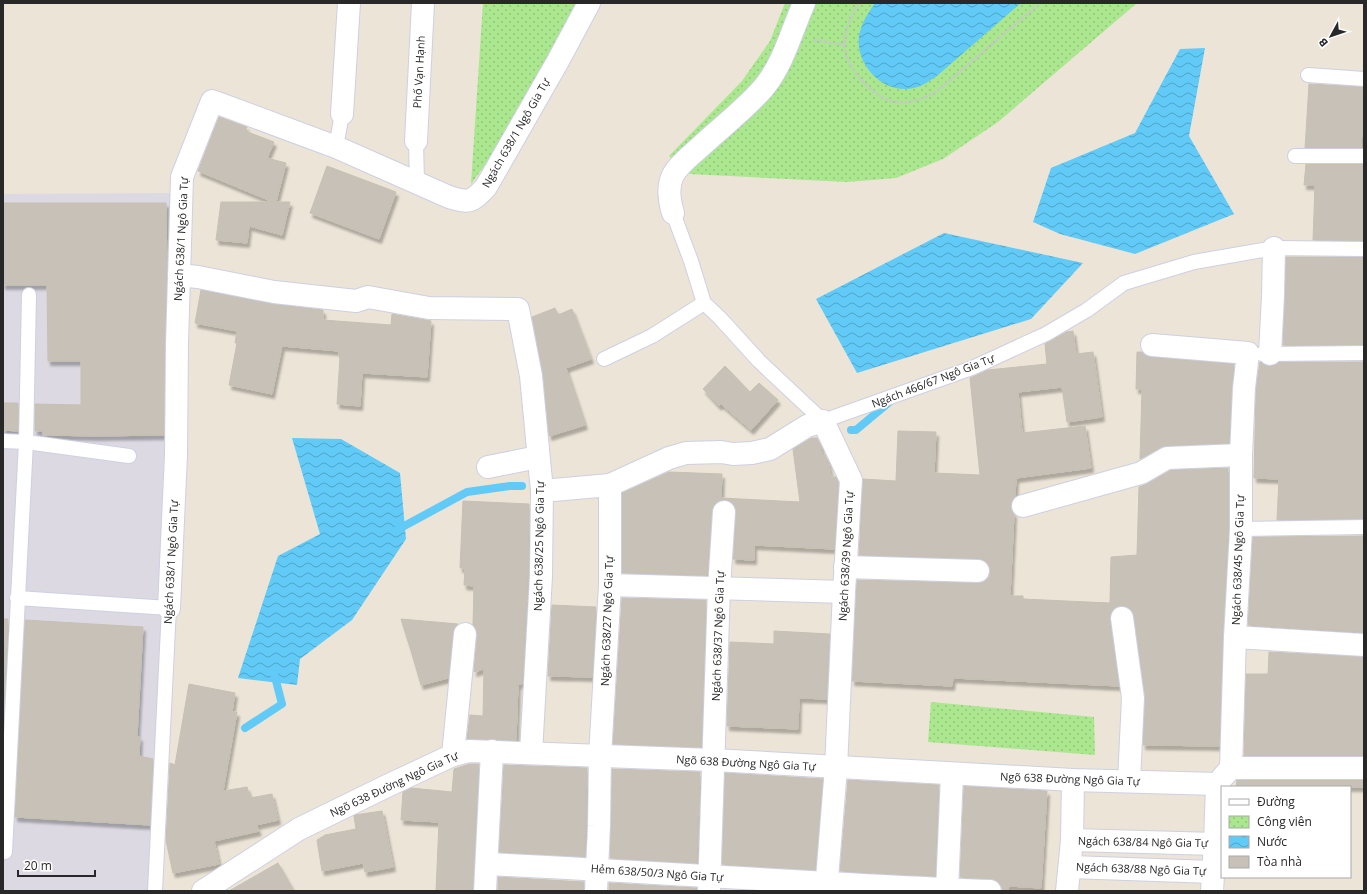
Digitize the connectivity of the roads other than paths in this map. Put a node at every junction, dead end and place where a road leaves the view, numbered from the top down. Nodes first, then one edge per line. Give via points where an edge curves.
1 (349, 3) edge
2 (423, 3) edge
3 (589, 3) edge
4 (804, 3) edge
5 (1308, 76) dead end
6 (1364, 78) edge
7 (342, 114) joint
8 (416, 141) joint
9 (336, 148) junction
10 (1295, 156) dead end
11 (1364, 156) edge
12 (417, 183) junction
13 (673, 213) joint
14 (1274, 248) junction
15 (1364, 249) edge
16 (179, 275) junction
17 (29, 295) dead end
18 (704, 303) junction
19 (1152, 346) dead end
20 (1248, 353) junction
21 (1364, 353) edge
22 (1270, 354) junction
23 (604, 359) dead end
24 (823, 421) junction
25 (3, 441) edge
26 (26, 442) junction
27 (1240, 455) junction
28 (129, 456) dead end
29 (538, 457) junction
30 (488, 467) dead end
31 (610, 485) junction
32 (542, 491) junction
33 (1024, 506) dead end
34 (724, 512) dead end
35 (1364, 527) edge
36 (1241, 529) junction
37 (846, 567) junction
38 (978, 571) dead end
39 (610, 585) junction
40 (719, 588) junction
41 (844, 592) junction
42 (18, 598) junction
43 (169, 608) junction
44 (1122, 618) dead end
45 (465, 634) dead end
46 (1235, 637) junction
47 (1364, 645) edge
48 (492, 751) junction
49 (531, 753) junction
50 (453, 755) junction
51 (600, 756) junction
52 (713, 760) junction
53 (836, 768) junction
54 (1364, 768) edge
55 (952, 774) junction
56 (1224, 776) junction
57 (1073, 780) junction
58 (1129, 781) junction
59 (1223, 786) edge
60 (1221, 799) edge
61 (1072, 840) junction
62 (1215, 844) junction
63 (5, 852) dead end
64 (487, 864) junction
65 (1070, 867) junction
66 (596, 869) junction
67 (1212, 881) edge
68 (709, 884) edge
69 (826, 887) edge
70 (212, 889) edge
71 (947, 890) edge
72 (155, 891) edge
73 (485, 891) edge
74 (596, 891) edge
75 (990, 891) edge
76 (1067, 891) edge

1 - 7 street
2 - 8 street, Phố Vạn Hạnh
3 - 12 street, Ngách 638/1 Ngô Gia Tự via 481,192 465,202
4 - 13 street via 773,75 755,97 674,174 668,200
5 - 6 lane
7 - 9 lane
8 - 12 lane
9 - 12 street, Ngách 638/1 Ngô Gia Tự
9 - 16 street, Ngách 638/1 Ngô Gia Tự via 212,101 182,177
10 - 11 lane
13 - 18 lane, Ngách 638/39 Ngô Gia Tự
14 - 15 lane, Ngách 466/67 Ngô Gia Tự
14 - 22 street
14 - 24 lane, Ngách 466/67 Ngô Gia Tự via 1194,262 1124,283 1087,310 1046,334 979,365
16 - 29 street, Ngách 638/25 Ngô Gia Tự via 274,292 356,301 368,297 429,308 518,309 531,376
16 - 43 street, Ngách 638/1 Ngô Gia Tự via 176,455
17 - 26 lane
18 - 23 lane via 652,336
18 - 24 lane, Ngách 638/39 Ngô Gia Tự
19 - 20 street
20 - 22 lane
20 - 27 street, Ngách 638/45 Ngô Gia Tự
21 - 22 lane
24 - 31 street, Ngách 466/67 Ngô Gia Tự via 808,426 770,449 733,454 686,453
24 - 37 street, Ngách 638/39 Ngô Gia Tự via 851,480
25 - 26 lane
26 - 28 lane
26 - 42 lane
27 - 33 street via 1167,458 1141,473
27 - 36 street, Ngách 638/45 Ngô Gia Tự
29 - 30 street
29 - 32 street, Ngách 638/25 Ngô Gia Tự
31 - 32 street, Ngách 466/67 Ngô Gia Tự
31 - 39 street, Ngách 638/27 Ngô Gia Tự
32 - 49 street, Ngách 638/25 Ngô Gia Tự via 541,576
34 - 40 street, Ngách 638/37 Ngô Gia Tự
35 - 36 lane
36 - 46 street, Ngách 638/45 Ngô Gia Tự
37 - 38 street
37 - 41 street, Ngách 638/39 Ngô Gia Tự
39 - 40 street
39 - 51 street, Ngách 638/27 Ngô Gia Tự
40 - 41 street
40 - 52 street, Ngách 638/37 Ngô Gia Tự
41 - 53 street, Ngách 638/39 Ngô Gia Tự
42 - 43 lane
42 - 63 lane
43 - 72 lane, Ngách 638/1 Ngô Gia Tự
44 - 58 street via 1133,698
45 - 50 street
46 - 47 street
46 - 56 street, Ngách 638/45 Ngô Gia Tự
48 - 49 street, Ngõ 638 Đường Ngô Gia Tự
48 - 50 street, Ngõ 638 Đường Ngô Gia Tự via 469,751
48 - 64 street
49 - 51 street, Ngõ 638 Đường Ngô Gia Tự
50 - 70 street, Ngõ 638 Đường Ngô Gia Tự via 299,829
51 - 52 street, Ngõ 638 Đường Ngô Gia Tự
51 - 66 street, Ngách 638/27 Ngô Gia Tự
52 - 53 street, Ngõ 638 Đường Ngô Gia Tự
52 - 68 street, Ngách 638/37 Ngô Gia Tự
53 - 55 street, Ngõ 638 Đường Ngô Gia Tự
53 - 69 street, Ngách 638/39 Ngô Gia Tự
54 - 56 street, Ngõ 638 Đường Ngô Gia Tự
55 - 57 street, Ngõ 638 Đường Ngô Gia Tự
55 - 71 street
56 - 58 street, Ngõ 638 Đường Ngô Gia Tự
56 - 59 street
57 - 58 street, Ngõ 638 Đường Ngô Gia Tự
57 - 61 street
60 - 62 street
61 - 62 street, Ngách 638/84 Ngô Gia Tự
61 - 65 street
62 - 67 street
64 - 66 street, Hẻm 638/50/3 Ngô Gia Tự
64 - 73 street
65 - 67 street, Ngách 638/88 Ngô Gia Tự
65 - 76 street
66 - 68 street, Hẻm 638/50/3 Ngô Gia Tự
66 - 74 street, Ngách 638/27 Ngô Gia Tự
68 - 69 street, Hẻm 638/50/3 Ngô Gia Tự
69 - 71 street, Hẻm 638/50/3 Ngô Gia Tự
71 - 75 street, Hẻm 638/50/3 Ngô Gia Tự

